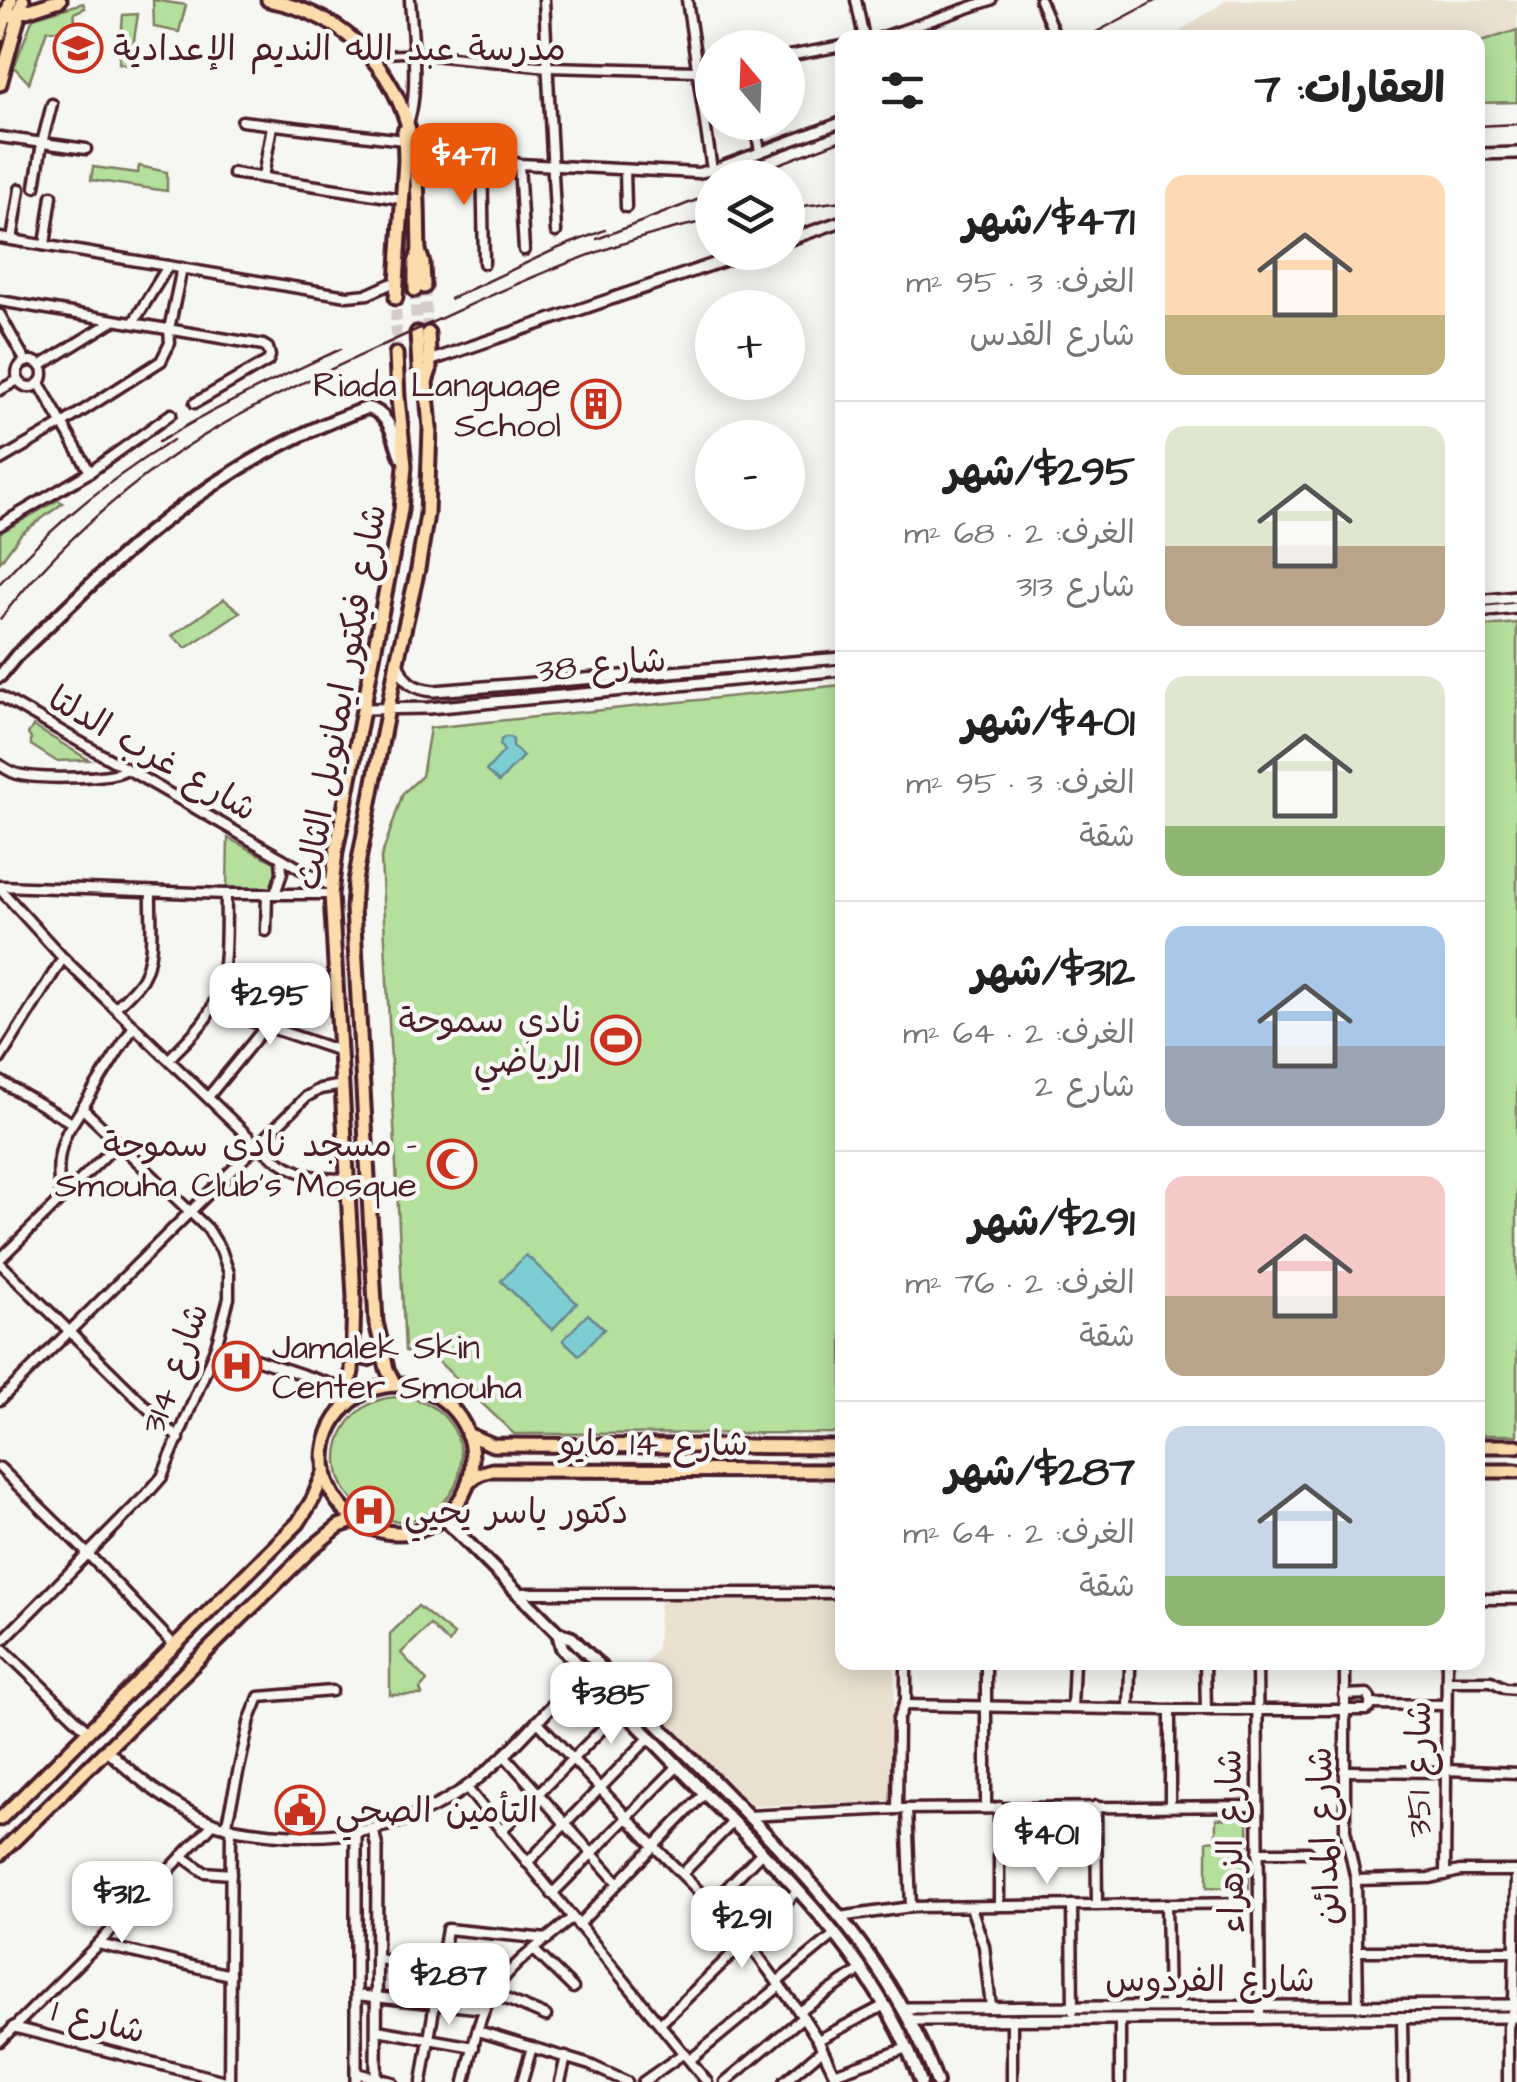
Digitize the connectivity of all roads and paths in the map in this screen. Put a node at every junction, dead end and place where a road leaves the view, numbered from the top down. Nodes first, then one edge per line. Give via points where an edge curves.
1 (11, 0) edge
2 (60, 0) edge
3 (268, 0) edge
4 (410, 0) edge
5 (544, 0) edge
6 (687, 0) edge
7 (856, 0) edge
8 (991, 0) edge
9 (1040, 0) edge
10 (306, 6) edge
11 (12, 12) edge
12 (862, 30) edge
13 (903, 30) edge
14 (1053, 30) edge
15 (0, 36) edge
16 (835, 47) edge
17 (413, 53) junction
18 (805, 53) edge
19 (371, 56) junction
20 (695, 57) edge
21 (548, 67) junction
22 (695, 71) edge
23 (0, 84) edge
24 (52, 104) dead end
25 (242, 121) dead end
26 (835, 125) edge
27 (272, 126) junction
28 (405, 127) junction
29 (0, 136) edge
30 (758, 140) edge
31 (408, 142) junction
32 (42, 143) junction
33 (86, 150) dead end
34 (482, 152) junction
35 (760, 152) junction
36 (1517, 153) edge
37 (1485, 154) edge
38 (739, 160) edge
39 (519, 164) junction
40 (552, 166) junction
41 (625, 170) junction
42 (234, 173) dead end
43 (695, 174) edge
44 (263, 177) junction
45 (35, 187) dead end
46 (20, 190) dead end
47 (52, 196) dead end
48 (401, 199) junction
49 (626, 208) dead end
50 (835, 224) edge
51 (556, 232) dead end
52 (805, 234) edge
53 (0, 238) edge
54 (12, 240) junction
55 (45, 245) junction
56 (524, 250) dead end
57 (484, 263) dead end
58 (168, 266) junction
59 (182, 268) junction
60 (696, 270) edge
61 (396, 281) junction
62 (420, 289) tunnel mouth
63 (396, 298) tunnel mouth
64 (0, 301) edge
65 (0, 315) edge
66 (115, 320) junction
67 (134, 324) junction
68 (168, 330) junction
69 (396, 354) tunnel mouth
70 (429, 361) junction
71 (26, 362) junction
72 (40, 366) junction
73 (18, 380) junction
74 (426, 382) junction
75 (39, 384) junction
76 (0, 390) edge
77 (195, 403) dead end
78 (171, 414) dead end
79 (62, 424) junction
80 (0, 460) edge
81 (405, 466) junction
82 (90, 472) junction
83 (401, 510) junction
84 (426, 514) junction
85 (0, 525) edge
86 (1517, 597) edge
87 (1485, 600) edge
88 (1517, 608) edge
89 (1485, 611) edge
90 (835, 659) edge
91 (397, 660) junction
92 (835, 671) edge
93 (0, 676) edge
94 (0, 696) edge
95 (364, 708) junction
96 (389, 710) junction
97 (0, 766) edge
98 (126, 770) junction
99 (282, 858) junction
100 (0, 887) edge
101 (332, 890) junction
102 (151, 892) junction
103 (226, 894) junction
104 (271, 894) junction
105 (266, 931) dead end
106 (63, 958) junction
107 (115, 1008) junction
108 (212, 1008) junction
109 (134, 1026) junction
110 (266, 1026) junction
111 (341, 1052) junction
112 (0, 1059) edge
113 (169, 1059) junction
114 (0, 1081) edge
115 (343, 1085) junction
116 (208, 1097) junction
117 (82, 1108) junction
118 (72, 1123) junction
119 (118, 1143) junction
120 (257, 1145) junction
121 (348, 1178) junction
122 (62, 1198) junction
123 (190, 1212) junction
124 (0, 1261) edge
125 (69, 1331) junction
126 (216, 1346) junction
127 (382, 1353) junction
128 (352, 1356) junction
129 (395, 1386) junction
130 (348, 1390) junction
131 (0, 1400) edge
132 (344, 1409) junction
133 (467, 1434) junction
134 (179, 1439) junction
135 (835, 1446) edge
136 (1485, 1446) edge
137 (1517, 1446) edge
138 (0, 1468) edge
139 (324, 1470) junction
140 (835, 1471) edge
141 (1485, 1471) edge
142 (1517, 1471) edge
143 (468, 1482) junction
144 (443, 1518) junction
145 (356, 1520) junction
146 (294, 1528) junction
147 (312, 1548) junction
148 (88, 1554) junction
149 (517, 1593) junction
150 (835, 1593) edge
151 (1485, 1599) edge
152 (1517, 1599) edge
153 (558, 1633) junction
154 (0, 1644) edge
155 (175, 1646) junction
156 (906, 1670) edge
157 (986, 1670) edge
158 (1074, 1670) edge
159 (1130, 1670) edge
160 (1206, 1670) edge
161 (1257, 1670) edge
162 (1344, 1670) edge
163 (1447, 1670) edge
164 (584, 1671) junction
165 (1446, 1682) junction
166 (1517, 1688) edge
167 (332, 1691) dead end
168 (1344, 1695) junction
169 (1370, 1704) junction
170 (905, 1705) junction
171 (1446, 1705) junction
172 (986, 1706) junction
173 (1072, 1708) junction
174 (622, 1709) junction
175 (1130, 1709) junction
176 (1170, 1710) junction
177 (1206, 1710) junction
178 (1256, 1710) junction
179 (1344, 1710) junction
180 (537, 1721) junction
181 (88, 1731) junction
182 (650, 1737) junction
183 (106, 1749) junction
184 (504, 1755) junction
185 (573, 1759) junction
186 (678, 1766) junction
187 (1344, 1771) junction
188 (1446, 1771) junction
189 (1517, 1772) edge
190 (466, 1787) junction
191 (600, 1788) junction
192 (705, 1793) junction
193 (538, 1794) junction
194 (1096, 1806) junction
195 (1170, 1806) junction
196 (1257, 1806) junction
197 (999, 1807) junction
198 (986, 1808) junction
199 (902, 1809) junction
200 (748, 1816) junction
201 (628, 1817) junction
202 (0, 1819) edge
203 (733, 1822) junction
204 (214, 1823) junction
205 (565, 1824) junction
206 (229, 1827) junction
207 (373, 1830) junction
208 (502, 1831) junction
209 (356, 1834) junction
210 (654, 1846) junction
211 (762, 1852) junction
212 (1258, 1852) junction
213 (1308, 1852) dead end
214 (0, 1854) edge
215 (592, 1854) junction
216 (182, 1856) junction
217 (527, 1863) junction
218 (1516, 1871) edge
219 (231, 1874) junction
220 (682, 1874) junction
221 (1445, 1875) junction
222 (1356, 1880) junction
223 (618, 1884) junction
224 (798, 1890) junction
225 (552, 1894) junction
226 (1258, 1903) junction
227 (711, 1904) junction
228 (1166, 1904) junction
229 (1098, 1905) junction
230 (1000, 1906) junction
231 (1072, 1906) junction
232 (971, 1907) junction
233 (910, 1908) junction
234 (356, 1917) junction
235 (840, 1917) junction
236 (377, 1918) junction
237 (575, 1922) junction
238 (835, 1934) junction
239 (547, 1939) junction
240 (746, 1940) junction
241 (98, 1944) junction
242 (534, 1950) junction
243 (1357, 1951) junction
244 (1514, 1951) junction
245 (377, 1959) junction
246 (440, 1968) junction
247 (862, 1969) junction
248 (230, 1975) junction
249 (504, 1977) junction
250 (778, 1984) junction
251 (572, 1988) dead end
252 (492, 1994) junction
253 (356, 1995) junction
254 (376, 1996) junction
255 (434, 2003) junction
256 (886, 2005) junction
257 (1515, 2005) edge
258 (1168, 2006) junction
259 (1260, 2006) junction
260 (1358, 2006) junction
261 (991, 2007) junction
262 (1073, 2007) junction
263 (904, 2008) junction
264 (484, 2009) junction
265 (801, 2015) junction
266 (546, 2016) dead end
267 (1402, 2018) junction
268 (1514, 2018) edge
269 (1073, 2019) junction
270 (1120, 2019) junction
271 (1260, 2019) junction
272 (910, 2020) junction
273 (1012, 2020) junction
274 (660, 2024) junction
275 (14, 2027) junction
276 (376, 2030) junction
277 (478, 2031) junction
278 (919, 2037) junction
279 (429, 2039) junction
280 (0, 2040) edge
281 (818, 2040) junction
282 (906, 2046) junction
283 (474, 2047) junction
284 (532, 2047) junction
285 (822, 2050) junction
286 (687, 2056) junction
287 (566, 2057) junction
288 (602, 2069) junction
289 (356, 2078) edge
290 (836, 2078) edge
291 (376, 2080) edge
292 (704, 2081) edge
293 (229, 2082) edge
294 (392, 2082) edge
295 (422, 2082) edge
296 (464, 2082) edge
297 (522, 2082) edge
298 (560, 2082) edge
299 (599, 2082) edge
300 (628, 2082) edge
301 (642, 2082) edge
302 (725, 2082) edge
303 (784, 2082) edge
304 (920, 2082) edge
305 (937, 2082) edge
306 (1012, 2082) edge
307 (1120, 2082) edge
308 (1403, 2082) edge
309 (1508, 2082) edge

1 - 11 main road
2 - 11 main road
3 - 10 main road
4 - 17 street
5 - 21 street
6 - 20 street
7 - 12 street
8 - 13 street
9 - 14 street
10 - 19 main road
11 - 15 main road
11 - 23 main road
16 - 18 street
17 - 19 street
17 - 21 street
17 - 28 street via 412,112
19 - 28 main road
21 - 22 street
21 - 40 street
24 - 32 street
25 - 27 street
26 - 35 street
27 - 31 street
27 - 44 street
28 - 31 main road
29 - 32 street
30 - 35 street
31 - 34 street
31 - 48 main road
31 - 62 main road via 416,171
32 - 33 street
32 - 45 street
34 - 39 street
34 - 57 street
35 - 38 street
36 - 37 street
39 - 40 street
39 - 56 street
40 - 41 street
40 - 51 street
41 - 43 street
41 - 49 street
42 - 44 street
44 - 48 street
46 - 54 street
47 - 55 street
48 - 61 main road
50 - 52 street
53 - 54 street
54 - 55 street
55 - 58 street
58 - 59 street
58 - 67 street
59 - 61 street via 347,296
59 - 68 street
60 - 70 street
61 - 63 main road
64 - 66 street
65 - 71 street
66 - 67 street
66 - 72 street
67 - 68 street
68 - 77 street via 262,345 270,353 268,361
68 - 79 street via 161,361
69 - 81 main road, شارع فيكتور ايمانويل الثالث
70 - 74 main road, شارع فيكتور ايمانويل الثالث
70 - 74 main road, شارع فيكتور ايمانويل الثالث via 422,333 420,372
71 - 72 street
71 - 73 street
72 - 75 street
73 - 75 street via 28,387
73 - 76 street
74 - 84 main road, شارع فيكتور ايمانويل الثالث
75 - 79 street
78 - 82 street
79 - 80 street
79 - 82 street
81 - 83 main road, شارع فيكتور ايمانويل الثالث
81 - 93 main road via 382,413 367,408 247,462 143,537
82 - 85 street
83 - 84 main road
83 - 95 main road, شارع فيكتور ايمانويل الثالث
84 - 91 main road, شارع فيكتور ايمانويل الثالث
86 - 87 street
88 - 89 street
90 - 91 street, شارع 38 via 434,691 410,685
91 - 96 main road, شارع فيكتور ايمانويل الثالث
92 - 96 street, شارع 38
94 - 98 street, شارع غرب الدلتا
95 - 96 street, شارع 38
95 - 101 main road, شارع فيكتور ايمانويل الثالث
96 - 127 main road, شارع فيكتور ايمانويل الثالث via 352,908
97 - 98 street via 27,776 110,776
98 - 99 street, شارع غرب الدلتا
99 - 101 street, شارع غرب الدلتا
99 - 104 street
100 - 102 street
100 - 106 street
101 - 104 street
101 - 111 main road, شارع فيكتور ايمانويل الثالث
102 - 103 street
102 - 107 street via 145,973
103 - 104 street
103 - 108 street via 225,964
104 - 105 street
106 - 107 street
106 - 112 street
107 - 109 street
108 - 110 street
108 - 113 street
109 - 113 street
109 - 117 street
110 - 111 street
110 - 116 street
111 - 115 main road, شارع فيكتور ايمانويل الثالث
113 - 116 street
114 - 118 street
115 - 120 street via 310,1093
115 - 121 main road, شارع فيكتور ايمانويل الثالث
116 - 120 street
117 - 118 street
117 - 119 street, شارع 314
118 - 122 street via 60,1148
119 - 122 street
119 - 123 street, شارع 314
120 - 121 street via 298,1173
120 - 123 street
121 - 128 main road, شارع فيكتور ايمانويل الثالث
122 - 124 street
123 - 125 street
123 - 126 street, شارع 314 via 221,1250 229,1273
124 - 125 street
125 - 131 street
125 - 134 street
126 - 130 street
126 - 134 street, شارع 314
127 - 128 main road
127 - 129 main road, شارع فيكتور ايمانويل الثالث
128 - 130 main road, شارع فيكتور ايمانويل الثالث
129 - 132 main road via 373,1390
129 - 133 main road via 434,1394
130 - 132 main road, شارع فيكتور ايمانويل الثالث
132 - 139 main road via 329,1432
133 - 135 main road, شارع 14 مايو via 493,1445
133 - 143 main road
134 - 148 street, شارع 314 via 155,1486
136 - 137 main road
138 - 148 street
139 - 145 main road via 332,1494
139 - 146 main road
140 - 143 main road, شارع 14 مايو via 492,1470
141 - 142 main road
143 - 144 main road
144 - 145 main road via 400,1533
144 - 149 main road
145 - 147 main road
146 - 147 main road via 310,1531
146 - 155 main road
147 - 183 main road
148 - 154 street, شارع 314
148 - 155 street
149 - 150 street
149 - 153 main road
151 - 152 street
153 - 164 main road via 562,1648
153 - 200 main road via 572,1638
154 - 181 street
155 - 181 main road
156 - 170 street
157 - 172 street
158 - 173 street
159 - 175 street
160 - 177 street
161 - 178 street, شارع الزهراء
162 - 168 street, شارع المدائن
163 - 165 street, شارع 351
164 - 174 main road
164 - 180 street
165 - 166 street
165 - 171 street, شارع 351
167 - 206 street via 259,1697
168 - 169 street via 1367,1694
168 - 179 street, شارع المدائن
169 - 171 street
169 - 179 street via 1368,1710
170 - 172 street
170 - 199 street via 898,1720
171 - 188 street, شارع 351
172 - 173 street
172 - 198 street
173 - 175 street
174 - 182 main road
174 - 185 street
175 - 176 street
176 - 177 street
176 - 195 street
177 - 178 street
178 - 179 street
178 - 196 street, شارع الزهراء
179 - 187 street, شارع المدائن
180 - 184 street
180 - 185 street
181 - 202 main road
182 - 186 main road
182 - 191 street
183 - 204 street via 158,1792
183 - 214 main road
184 - 190 street
184 - 193 street
185 - 191 street
185 - 193 street
186 - 192 main road
186 - 201 street
187 - 188 street
187 - 222 street, شارع المدائن via 1345,1830
188 - 189 street
188 - 221 street, شارع 351
190 - 207 street
190 - 208 street
191 - 201 street
191 - 205 street
192 - 203 main road
192 - 210 street
193 - 205 street
193 - 208 street
194 - 195 street
194 - 197 street
194 - 229 street
195 - 196 street
196 - 212 street, شارع الزهراء
197 - 198 street
197 - 230 street
198 - 199 street
199 - 200 street
199 - 233 street
200 - 235 main road
201 - 210 street
201 - 215 street
203 - 211 main road
203 - 220 street
204 - 206 street
204 - 216 street
205 - 215 street
205 - 217 street
206 - 209 street
206 - 219 street
207 - 209 street
207 - 236 street
208 - 217 street
209 - 234 street
210 - 220 street
210 - 223 street
211 - 224 main road
211 - 227 street
212 - 213 street
212 - 226 street, شارع الزهراء
215 - 223 street
215 - 225 street
216 - 219 street via 204,1872
216 - 241 street
217 - 225 street
218 - 221 street
218 - 244 street
219 - 248 street
220 - 227 street
221 - 222 street
222 - 243 street, شارع المدائن
223 - 237 street
224 - 238 main road
224 - 240 street
225 - 237 street
226 - 228 street
226 - 259 street, شارع الزهراء
227 - 240 street
228 - 229 street
228 - 258 street
229 - 231 street
230 - 231 street
230 - 232 street
231 - 262 street
232 - 233 street
232 - 261 street via 984,1946
233 - 235 street
234 - 236 street
234 - 253 street
235 - 263 main road
236 - 245 street
237 - 239 street
237 - 274 street
238 - 247 main road
238 - 250 street
239 - 242 street
239 - 246 street via 448,1928
240 - 250 street
240 - 274 street
241 - 248 street
241 - 275 street
242 - 249 street
242 - 251 street
243 - 244 street
243 - 260 street, شارع المدائن
244 - 257 street
245 - 246 street
245 - 254 street
246 - 249 street
246 - 255 street
247 - 256 main road
247 - 265 street
248 - 293 street
249 - 252 street
250 - 265 street
250 - 286 street
252 - 264 street
252 - 266 street
253 - 254 street
253 - 289 street
254 - 255 street
254 - 276 street
255 - 264 street
255 - 279 street
256 - 281 street
256 - 282 main road
257 - 260 street, شارع الفردوس
257 - 268 street
258 - 259 street, شارع الفردوس
258 - 262 street, شارع الفردوس
259 - 260 street, شارع الفردوس
259 - 271 street, شارع الزهراء
261 - 262 street, شارع الفردوس
261 - 263 street, شارع الفردوس
262 - 269 street
263 - 272 main road
264 - 277 street
265 - 281 street
265 - 302 street
267 - 268 street, شارع الفردوس
267 - 271 street, شارع الفردوس
267 - 308 street
268 - 309 street
269 - 270 street, شارع الفردوس
269 - 273 street, شارع الفردوس
270 - 271 street, شارع الفردوس
270 - 307 street
272 - 273 street, شارع الفردوس
272 - 278 main road
273 - 306 street
274 - 286 street
275 - 280 street
275 - 293 street, شارع 1
276 - 279 street
276 - 291 street
277 - 283 street
277 - 284 street
278 - 282 main road
278 - 305 main road
279 - 283 street
279 - 295 street
281 - 285 street
282 - 290 street
282 - 304 main road
283 - 296 street
284 - 287 street
284 - 297 street
285 - 290 street
285 - 303 street
286 - 292 street
286 - 301 street
287 - 288 street
287 - 298 street
288 - 299 street
288 - 300 street
289 - 291 street
291 - 294 street

